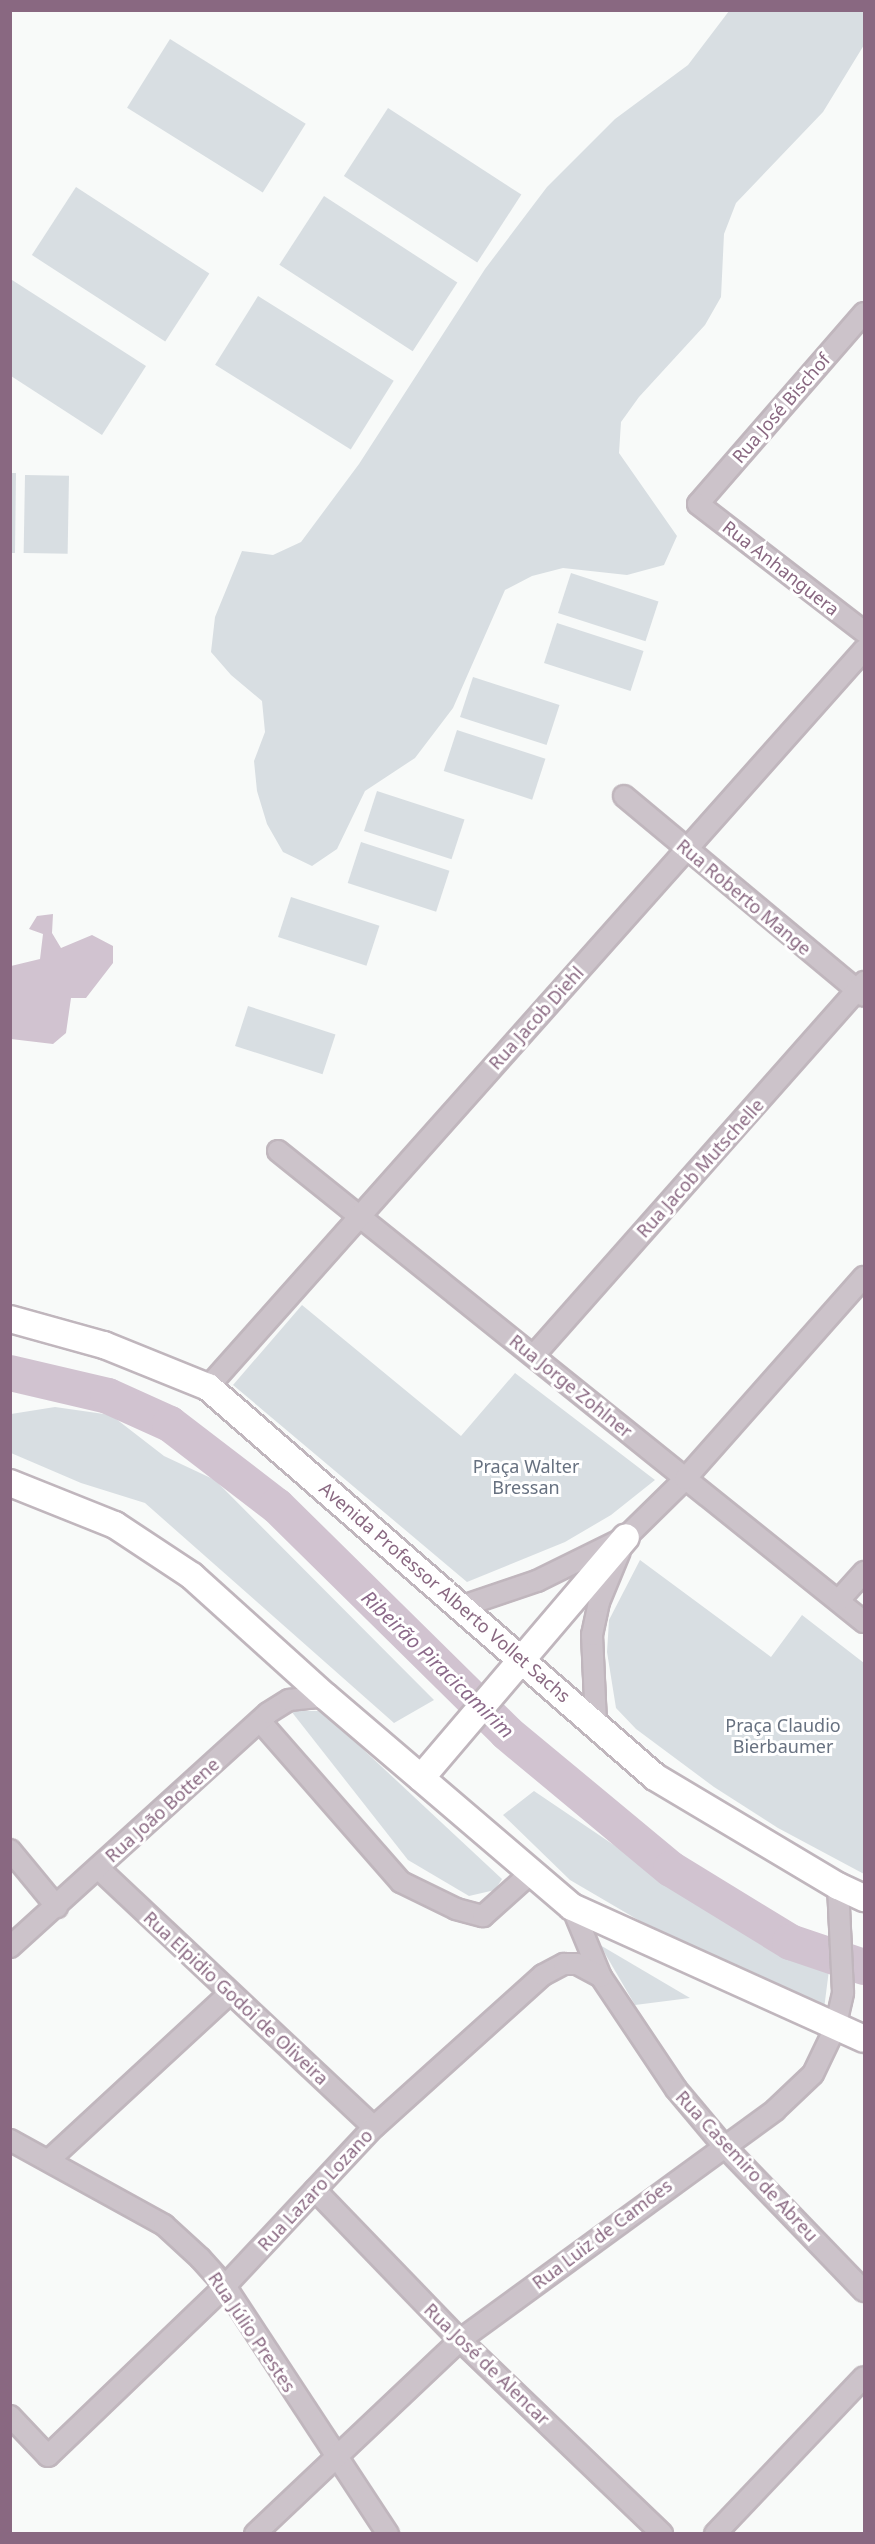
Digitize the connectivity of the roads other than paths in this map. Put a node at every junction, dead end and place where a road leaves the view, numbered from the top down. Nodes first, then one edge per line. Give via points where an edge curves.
1 (864, 313) edge
2 (698, 504) joint
3 (864, 632) edge
4 (864, 650) edge
5 (624, 796) dead end
6 (685, 850) junction
7 (862, 990) edge
8 (278, 1151) dead end
9 (361, 1215) junction
10 (864, 1277) edge
11 (10, 1319) edge
12 (536, 1354) junction
13 (208, 1387) junction
14 (685, 1479) junction
15 (10, 1483) edge
16 (626, 1537) junction
17 (864, 1572) edge
18 (839, 1600) junction
19 (460, 1606) junction
20 (864, 1622) edge
21 (524, 1660) junction
22 (325, 1696) junction
23 (260, 1720) junction
24 (596, 1723) junction
25 (421, 1778) junction
26 (10, 1850) edge
27 (98, 1868) junction
28 (531, 1874) junction
29 (838, 1886) junction
30 (864, 1898) edge
31 (57, 1906) junction
32 (572, 1907) junction
33 (10, 1947) edge
34 (602, 1977) junction
35 (230, 1993) junction
36 (835, 2028) junction
37 (864, 2039) edge
38 (374, 2127) junction
39 (10, 2140) edge
40 (723, 2145) junction
41 (49, 2160) junction
42 (315, 2190) junction
43 (225, 2286) junction
44 (864, 2291) edge
45 (460, 2340) junction
46 (864, 2377) edge
47 (10, 2416) edge
48 (334, 2457) junction
49 (255, 2534) edge
50 (388, 2534) edge
51 (663, 2534) edge
52 (715, 2534) edge

1 - 2 street, Rua José Bischof
2 - 3 street, Rua Anhanguera
4 - 6 street, Rua Jacob Diehl
5 - 6 street, Rua Roberto Mange
6 - 7 street, Rua Roberto Mange
6 - 9 street, Rua Jacob Diehl
7 - 12 street, Rua Jacob Mutschelle
8 - 9 street, Rua Jorge Zohlner
9 - 12 street, Rua Jorge Zohlner
9 - 13 street, Rua Jacob Diehl
10 - 14 street
11 - 13 main road, Avenida Professor Alberto Vollet Sachs via 104,1345
12 - 14 street, Rua Jorge Zohlner
13 - 19 main road, Avenida Professor Alberto Vollet Sachs
14 - 16 street
14 - 18 street, Rua Jorge Zohlner
15 - 22 main road via 114,1525 192,1576
16 - 19 street via 537,1581
16 - 21 main road
16 - 24 street via 599,1602 592,1635
17 - 18 street
18 - 20 street, Rua Jorge Zohlner
19 - 21 main road, Avenida Professor Alberto Vollet Sachs
21 - 24 main road, Avenida Professor Alberto Vollet Sachs
21 - 25 main road
22 - 23 street, Rua João Bottene via 289,1700
22 - 25 main road
23 - 27 street, Rua João Bottene
23 - 28 street via 401,1882 456,1909 483,1916
24 - 29 main road, Avenida Professor Alberto Vollet Sachs via 655,1777
25 - 28 main road
26 - 31 street
27 - 31 street, Rua João Bottene
27 - 35 street, Rua Elpidio Godoi de Oliveira
28 - 32 main road
29 - 30 main road, Avenida Professor Alberto Vollet Sachs
29 - 36 street, Rua Luiz de Camões via 843,1992
31 - 33 street, Rua João Bottene
32 - 34 street, Rua Casemiro de Abreu
32 - 36 main road
34 - 38 street, Rua Lazaro Lozano via 577,1964 564,1964 543,1975
34 - 40 street, Rua Casemiro de Abreu via 676,2089
35 - 38 street, Rua Elpidio Godoi de Oliveira
35 - 41 street
36 - 37 main road
36 - 40 street, Rua Luiz de Camões via 813,2074 800,2089
38 - 42 street, Rua Lazaro Lozano
39 - 41 street, Rua Júlio Prestes
40 - 44 street, Rua Casemiro de Abreu
40 - 45 street, Rua Luiz de Camões
41 - 43 street, Rua Júlio Prestes via 164,2225
42 - 43 street, Rua Lazaro Lozano
42 - 45 street, Rua José de Alencar
43 - 47 street, Rua Lazaro Lozano via 48,2456
43 - 48 street, Rua Júlio Prestes
45 - 48 street, Rua Luiz de Camões
45 - 51 street, Rua José de Alencar
46 - 52 street
48 - 49 street, Rua Luiz de Camões
48 - 50 street, Rua Júlio Prestes

